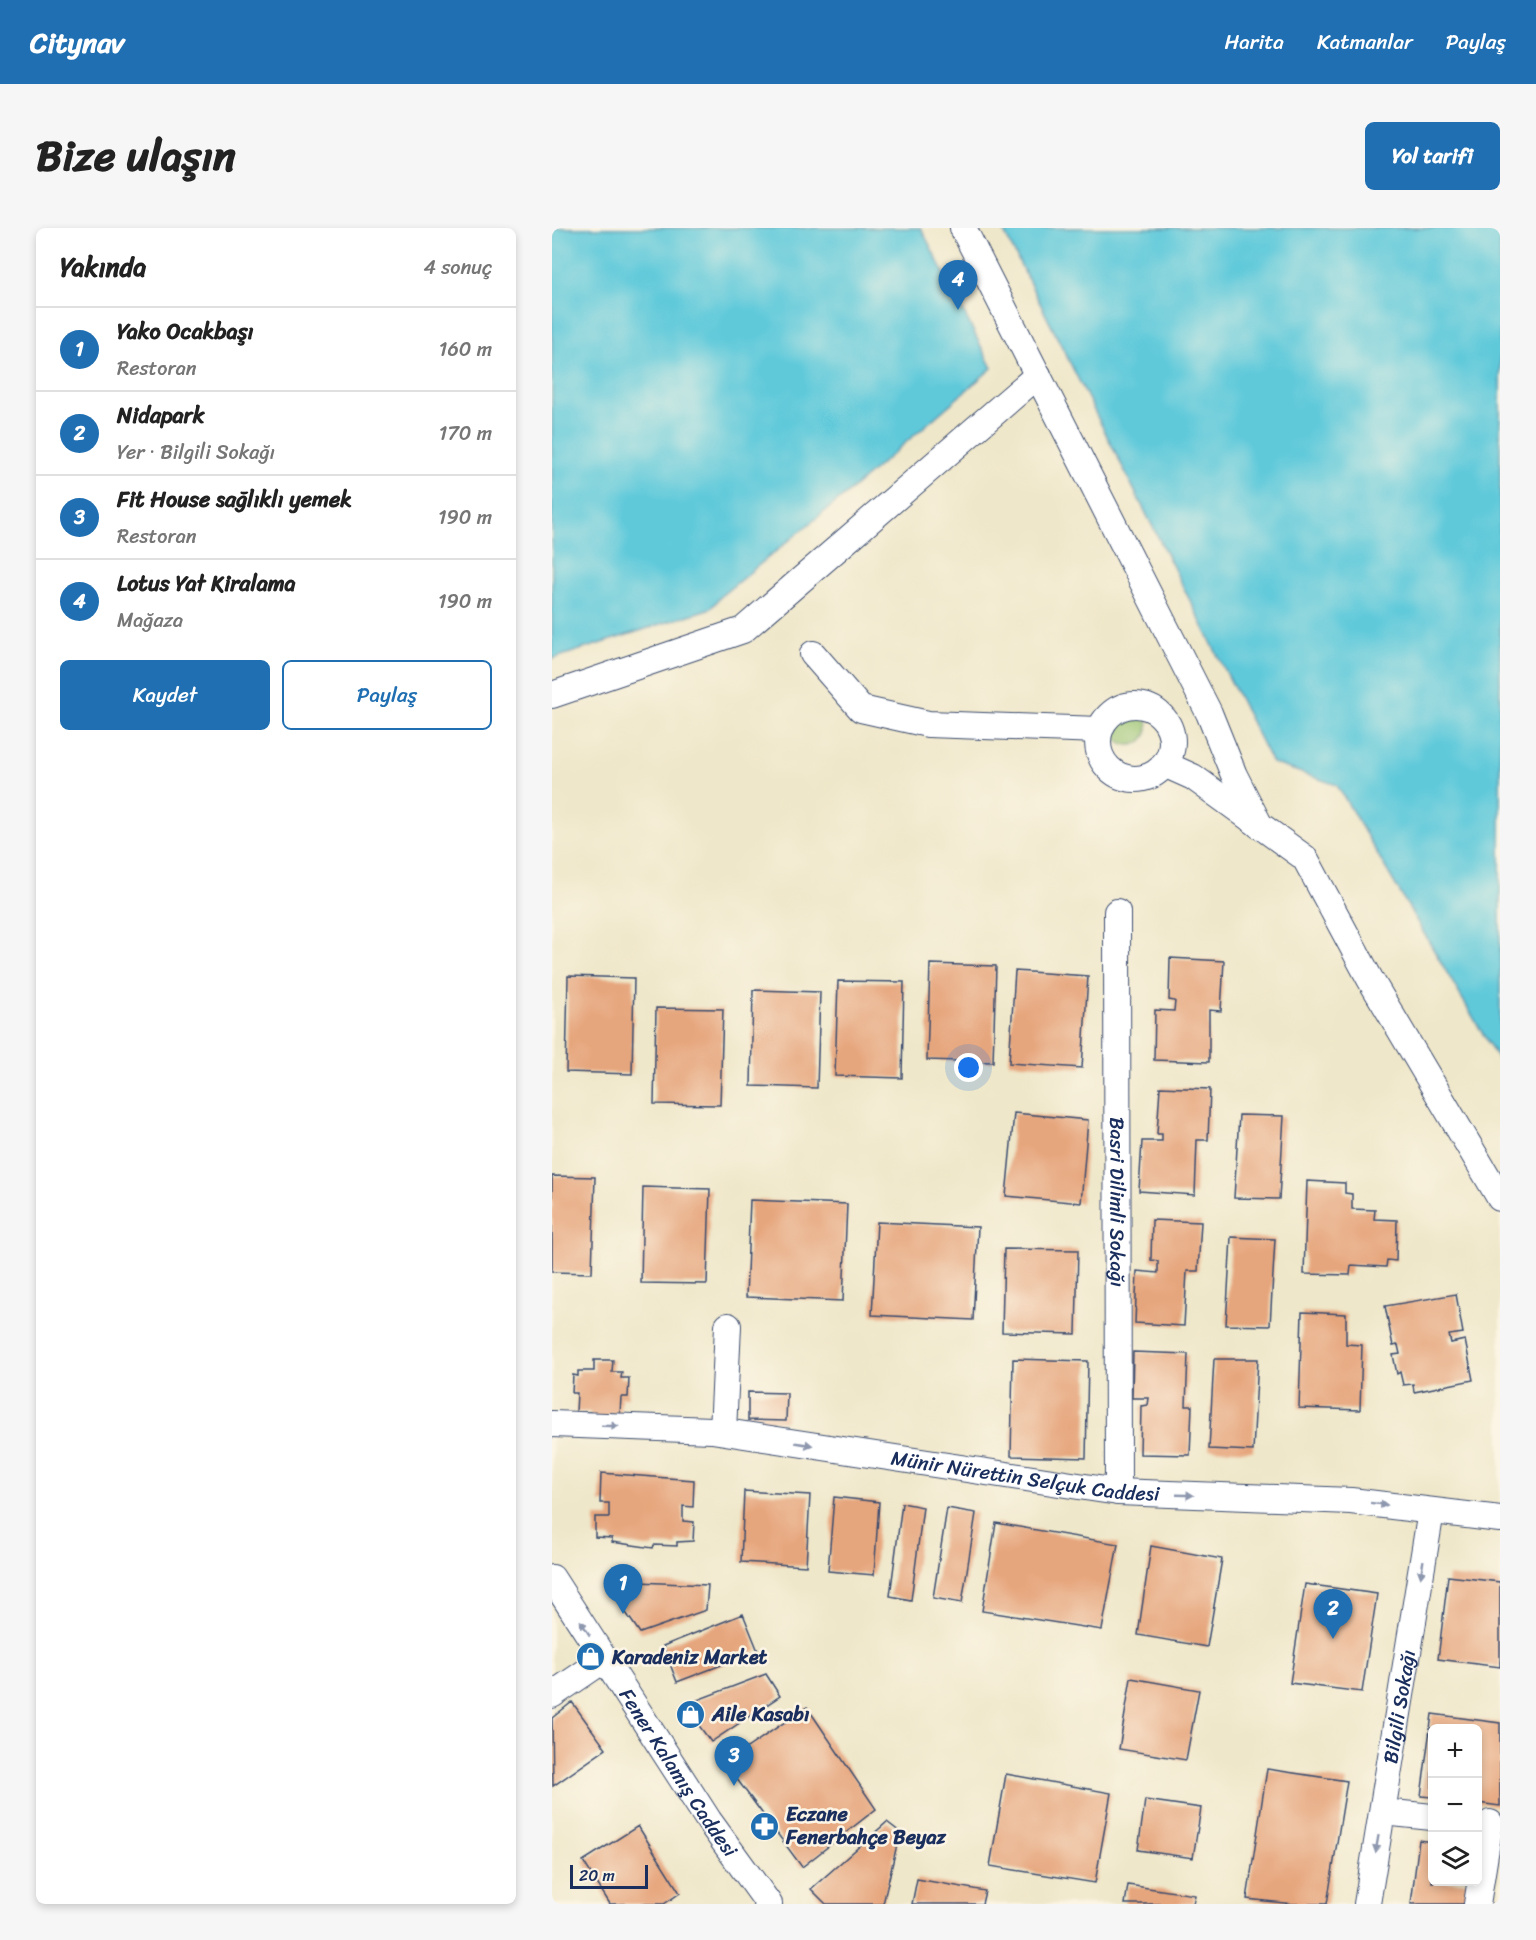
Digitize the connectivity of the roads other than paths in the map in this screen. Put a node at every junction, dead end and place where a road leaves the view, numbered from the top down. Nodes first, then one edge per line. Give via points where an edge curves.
1 (963, 228) edge
2 (1038, 375) junction
3 (813, 654) dead end
4 (552, 695) edge
5 (1100, 730) junction
6 (1164, 764) junction
7 (1260, 826) junction
8 (1117, 912) dead end
9 (1500, 1198) edge
10 (728, 1326) dead end
11 (552, 1424) edge
12 (723, 1431) junction
13 (1118, 1492) junction
14 (1431, 1511) junction
15 (1500, 1519) edge
16 (552, 1578) edge
17 (605, 1659) junction
18 (552, 1695) edge
19 (1383, 1812) junction
20 (1428, 1817) edge
21 (1489, 1822) edge
22 (769, 1904) edge
23 (1366, 1904) edge
24 (1477, 1904) edge

1 - 2 street
2 - 4 street via 743,630
2 - 7 street via 1209,713 1234,776
3 - 5 street via 861,709 928,724
5 - 6 street via 1100,753 1113,772 1134,779 1146,777
5 - 6 street via 1106,719 1126,706 1150,709 1161,716 1172,737
6 - 7 street via 1193,777
7 - 9 street via 1305,858 1370,979
8 - 13 street, Basri Dilimli Sokağı
10 - 12 street
11 -> 12 street, Münir Nürettin Selçuk Caddesi
12 -> 13 street, Münir Nürettin Selçuk Caddesi
13 -> 14 street, Münir Nürettin Selçuk Caddesi via 1351,1501
14 - 15 street, Münir Nürettin Selçuk Caddesi
14 -> 19 street, Bilgili Sokağı
17 -> 16 street, Fener Kalamış Caddesi
17 - 18 street
17 - 22 street, Fener Kalamış Caddesi via 709,1821
19 - 20 street
19 -> 23 street, Bilgili Sokağı
21 - 24 street

